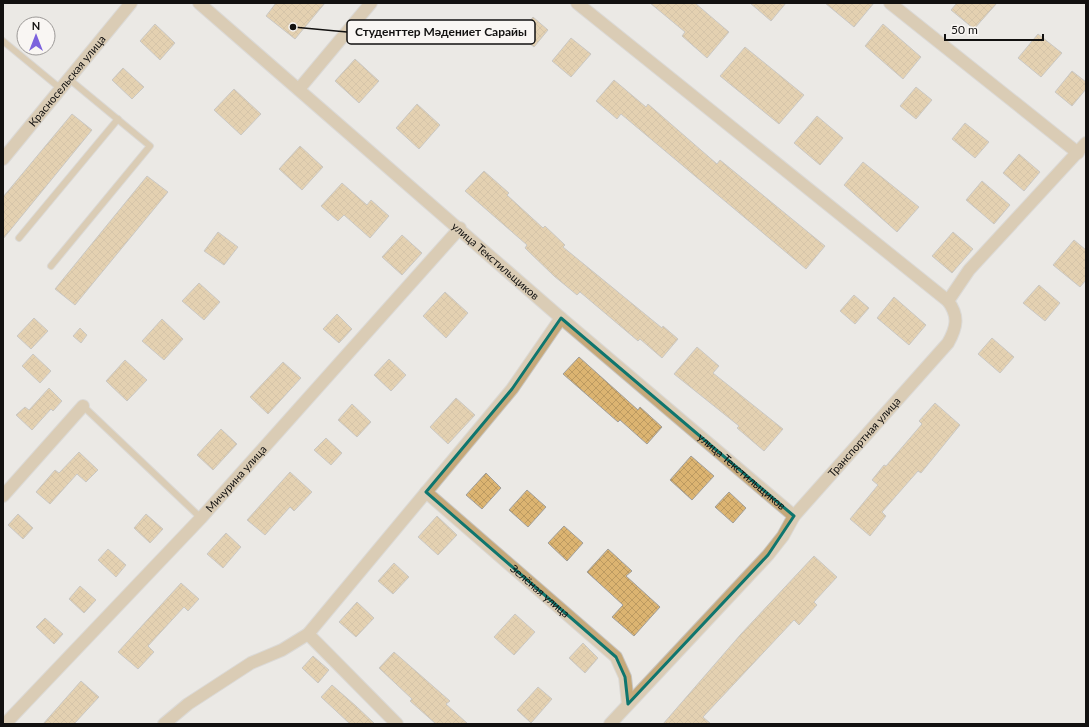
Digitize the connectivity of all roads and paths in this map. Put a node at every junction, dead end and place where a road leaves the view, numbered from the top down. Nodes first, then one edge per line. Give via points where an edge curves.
1 (130, 3) edge
2 (199, 3) edge
3 (371, 3) edge
4 (577, 3) edge
5 (890, 3) edge
6 (3, 41) edge
7 (69, 78) junction
8 (60, 89) junction
9 (299, 89) junction
10 (118, 119) junction
11 (1086, 142) edge
12 (1078, 153) junction
13 (3, 159) edge
14 (460, 228) junction
15 (19, 238) dead end
16 (51, 266) dead end
17 (948, 300) junction
18 (561, 318) junction
19 (83, 406) joint
20 (426, 492) junction
21 (3, 496) edge
22 (794, 516) junction
23 (201, 518) junction
24 (308, 634) junction
25 (628, 704) junction
26 (5, 724) edge
27 (164, 724) edge
28 (397, 724) edge
29 (610, 724) edge

1 - 7 street, Красносельская улица
2 - 9 street, улица Текстильщиков
3 - 9 street
4 - 17 street
5 - 12 street
6 - 8 lane
7 - 8 street, Красносельская улица
7 - 10 lane
8 - 13 street, Красносельская улица
9 - 14 street, улица Текстильщиков
10 - 15 lane
10 - 16 lane via 150,146
11 - 12 street
12 - 17 street via 969,270
14 - 18 street, улица Текстильщиков
14 - 23 street, Мичурина улица
17 - 22 street, Транспортная улица via 957,316 956,330 948,343
18 - 20 street via 512,389
18 - 22 street, улица Текстильщиков
19 - 21 street
19 - 23 lane
20 - 24 street
20 - 25 street, Зелёная улица via 616,657 625,676
22 - 25 street, Транспортная улица via 768,556
23 - 26 street, Мичурина улица
24 - 27 street via 282,650 250,663 188,704
24 - 28 street
25 - 29 street, Транспортная улица

